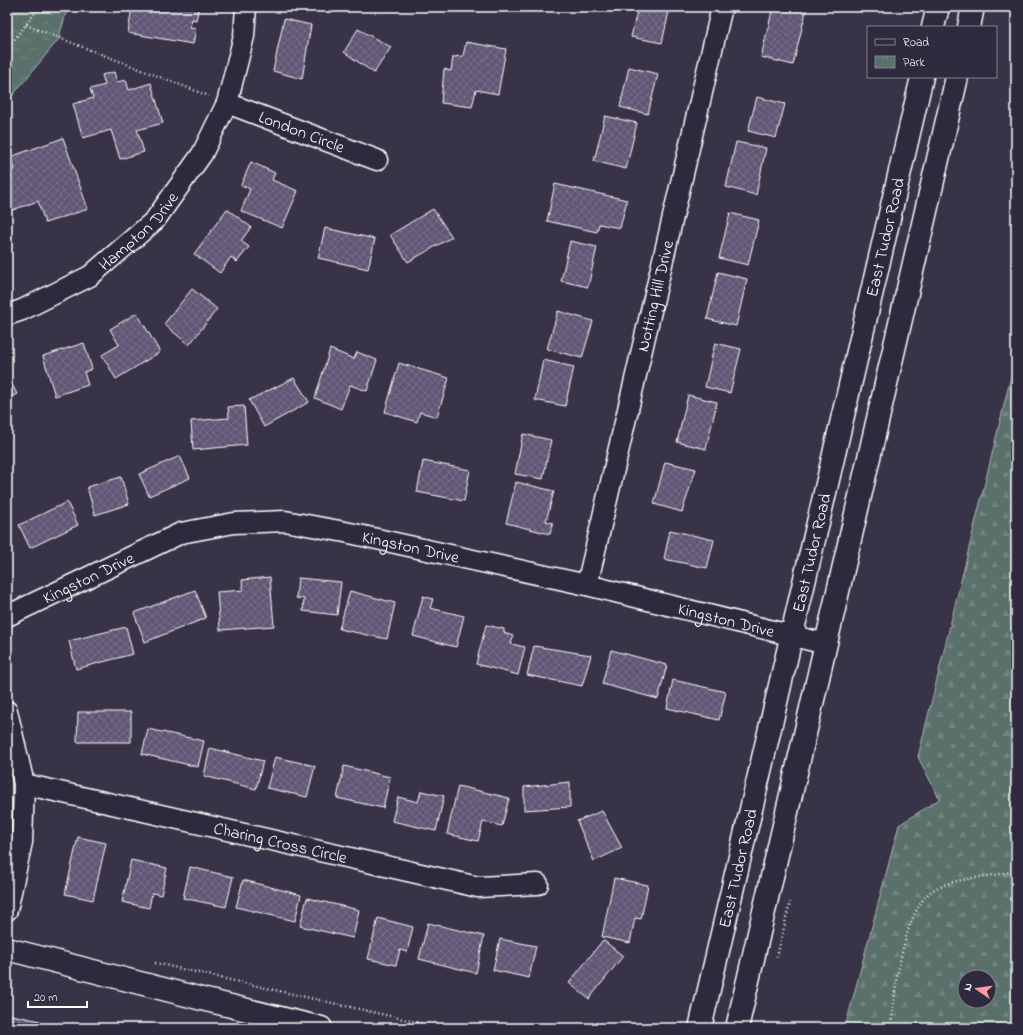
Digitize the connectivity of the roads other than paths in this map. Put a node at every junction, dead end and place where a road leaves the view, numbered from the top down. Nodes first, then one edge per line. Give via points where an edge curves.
1 (246, 7) edge
2 (722, 7) edge
3 (938, 7) edge
4 (974, 7) edge
5 (933, 26) edge
6 (969, 26) edge
7 (922, 78) edge
8 (957, 78) edge
9 (227, 103) junction
10 (376, 160) dead end
11 (7, 315) edge
12 (587, 585) junction
13 (7, 616) edge
14 (792, 636) junction
15 (826, 644) junction
16 (7, 711) edge
17 (24, 784) junction
18 (538, 884) dead end
19 (7, 910) edge
20 (7, 949) edge
21 (321, 1028) edge
22 (700, 1028) edge
23 (737, 1028) edge

1 - 9 street, Hampton Drive via 244,36
2 - 12 street, Notting Hill Drive
3 - 5 main road
4 - 6 main road
7 - 14 main road, East Tudor Road
8 - 15 main road, East Tudor Road
9 - 10 street, London Circle
9 - 11 street, Hampton Drive via 202,154 155,220 90,276
12 - 13 street, Kingston Drive via 285,521 234,523 181,533
12 - 14 street, Kingston Drive
14 - 15 street, Kingston Drive
14 - 22 main road, East Tudor Road
15 - 23 main road, East Tudor Road
16 - 17 street
17 - 18 street, Charing Cross Circle via 478,887
17 - 19 street via 22,842
20 - 21 main road

